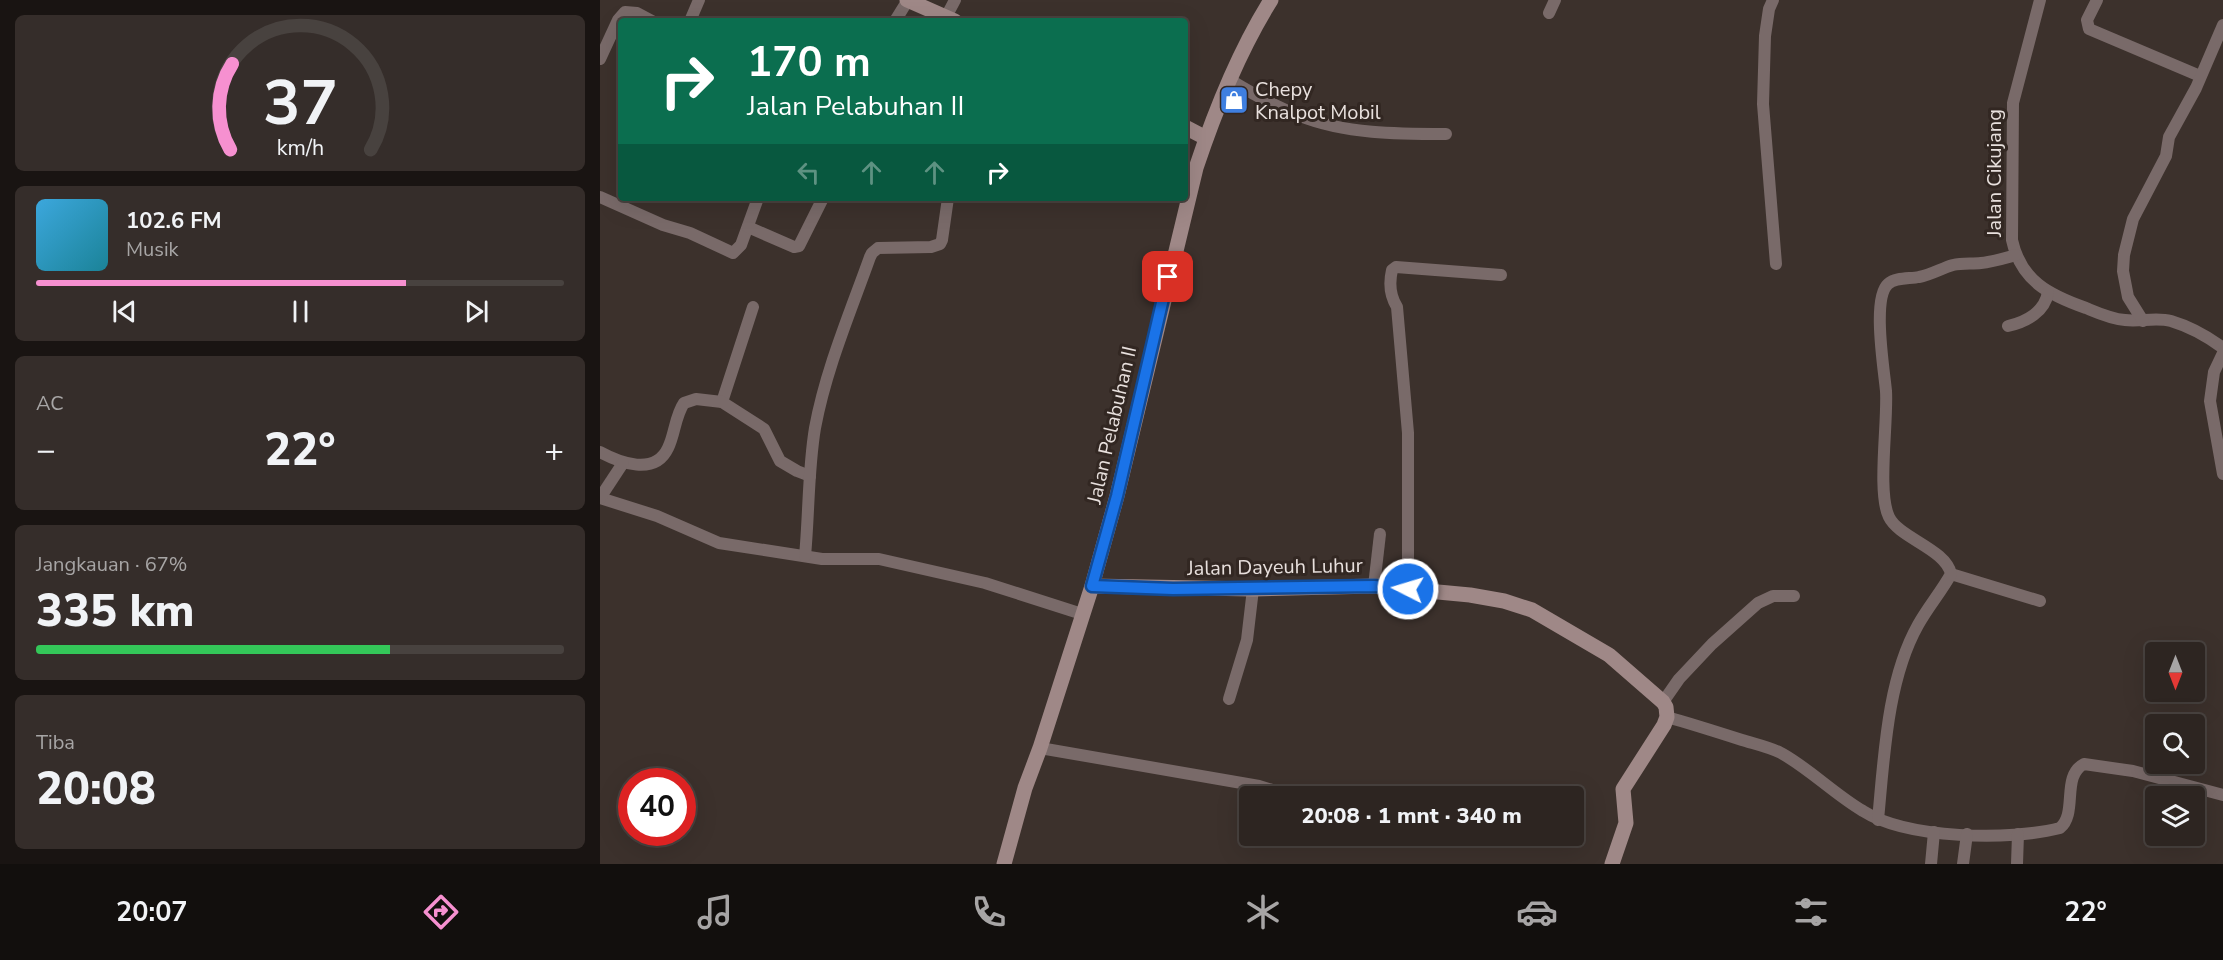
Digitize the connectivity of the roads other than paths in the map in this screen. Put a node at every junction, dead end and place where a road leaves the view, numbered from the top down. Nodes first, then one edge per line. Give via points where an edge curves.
1 (699, 0) edge
2 (908, 0) edge
3 (955, 0) edge
4 (1270, 0) edge
5 (1555, 0) edge
6 (1773, 0) edge
7 (2040, 0) edge
8 (2097, 0) edge
9 (1549, 13) dead end
10 (620, 18) edge
11 (646, 18) edge
12 (691, 18) edge
13 (897, 18) edge
14 (949, 18) edge
15 (951, 18) edge
16 (618, 20) edge
17 (2223, 25) edge
18 (600, 58) edge
19 (2200, 76) junction
20 (1230, 80) junction
21 (1188, 129) edge
22 (1446, 134) dead end
23 (1206, 138) junction
24 (600, 197) edge
25 (757, 201) edge
26 (822, 201) edge
27 (948, 201) edge
28 (748, 227) junction
29 (2014, 248) junction
30 (1776, 264) dead end
31 (1501, 275) dead end
32 (2048, 292) junction
33 (753, 307) dead end
34 (2143, 321) junction
35 (2008, 326) dead end
36 (2223, 348) edge
37 (2223, 353) edge
38 (722, 402) junction
39 (600, 452) edge
40 (622, 463) junction
41 (2223, 474) edge
42 (810, 476) junction
43 (600, 498) edge
44 (1380, 534) dead end
45 (805, 556) junction
46 (1951, 574) junction
47 (1092, 586) junction
48 (1374, 586) junction
49 (1253, 589) junction
50 (1408, 589) junction
51 (1794, 596) dead end
52 (2040, 601) dead end
53 (1083, 614) junction
54 (1229, 699) dead end
55 (1665, 709) junction
56 (1040, 748) junction
57 (1259, 786) edge
58 (2223, 795) edge
59 (1878, 819) junction
60 (1935, 832) junction
61 (1967, 834) junction
62 (2018, 834) junction
63 (1004, 864) edge
64 (1612, 864) edge
65 (1931, 864) edge
66 (1963, 864) edge
67 (2017, 864) edge

1 - 12 street
2 - 13 street
2 - 14 main road
3 - 15 street
4 - 20 main road, Jalan Pelabuhan II
5 - 9 street
6 - 30 street via 1765,36 1763,104
7 - 29 street, Jalan Cikujang via 2013,103
8 - 19 street via 2087,20 2089,28
10 - 11 street via 626,12
16 - 18 street
17 - 19 street
19 - 34 street via 2169,137 2166,156 2136,212 2129,236 2123,262 2125,284
20 - 22 street via 1302,117 1334,126
20 - 23 main road, Jalan Pelabuhan II
21 - 23 main road
23 - 47 main road, Jalan Pelabuhan II
24 - 28 street via 730,252 739,248
25 - 28 street
26 - 28 street via 799,246
27 - 42 street via 940,244 878,248 872,253 825,383
29 - 32 street, Jalan Cikujang via 2028,276
29 - 46 street via 1984,263 1953,265 1924,276 1898,279 1888,284 1882,295 1880,330 1888,412 1885,505 1889,519 1941,558
31 - 50 street via 1396,267 1392,270 1391,298 1397,307 1402,346 1408,433
32 - 34 street, Jalan Cikujang via 2108,316
32 - 35 street via 2039,310 2023,323
33 - 38 street
34 - 36 street, Jalan Cikujang via 2170,321 2202,333
37 - 41 street via 2214,372 2210,401
38 - 40 street via 696,399 684,403 663,456 645,465
38 - 42 street via 764,429 780,461
39 - 40 street
40 - 43 street
42 - 45 street
43 - 45 street via 664,518 719,543
44 - 48 street
45 - 53 street via 879,559 985,584
46 - 52 street
46 - 59 street via 1918,625 1903,660 1890,711
47 - 49 main road, Jalan Dayeuh Luhur
47 - 53 main road, Jalan Pelabuhan II
48 - 49 main road, Jalan Dayeuh Luhur
48 - 50 main road, Jalan Dayeuh Luhur
49 - 54 street via 1247,640
50 - 55 main road, Jalan Dayeuh Luhur via 1492,598 1532,610 1609,655
51 - 55 street via 1773,596 1758,603 1685,672
53 - 56 main road, Jalan Pelabuhan II
55 - 59 street via 1783,754
55 - 64 main road via 1623,789 1626,823
56 - 57 street
56 - 63 main road, Jalan Pelabuhan II
58 - 62 street via 2133,771 2084,764 2073,777 2063,825
59 - 60 street via 1910,830
60 - 61 street
60 - 65 street
61 - 62 street
61 - 66 street
62 - 67 street

